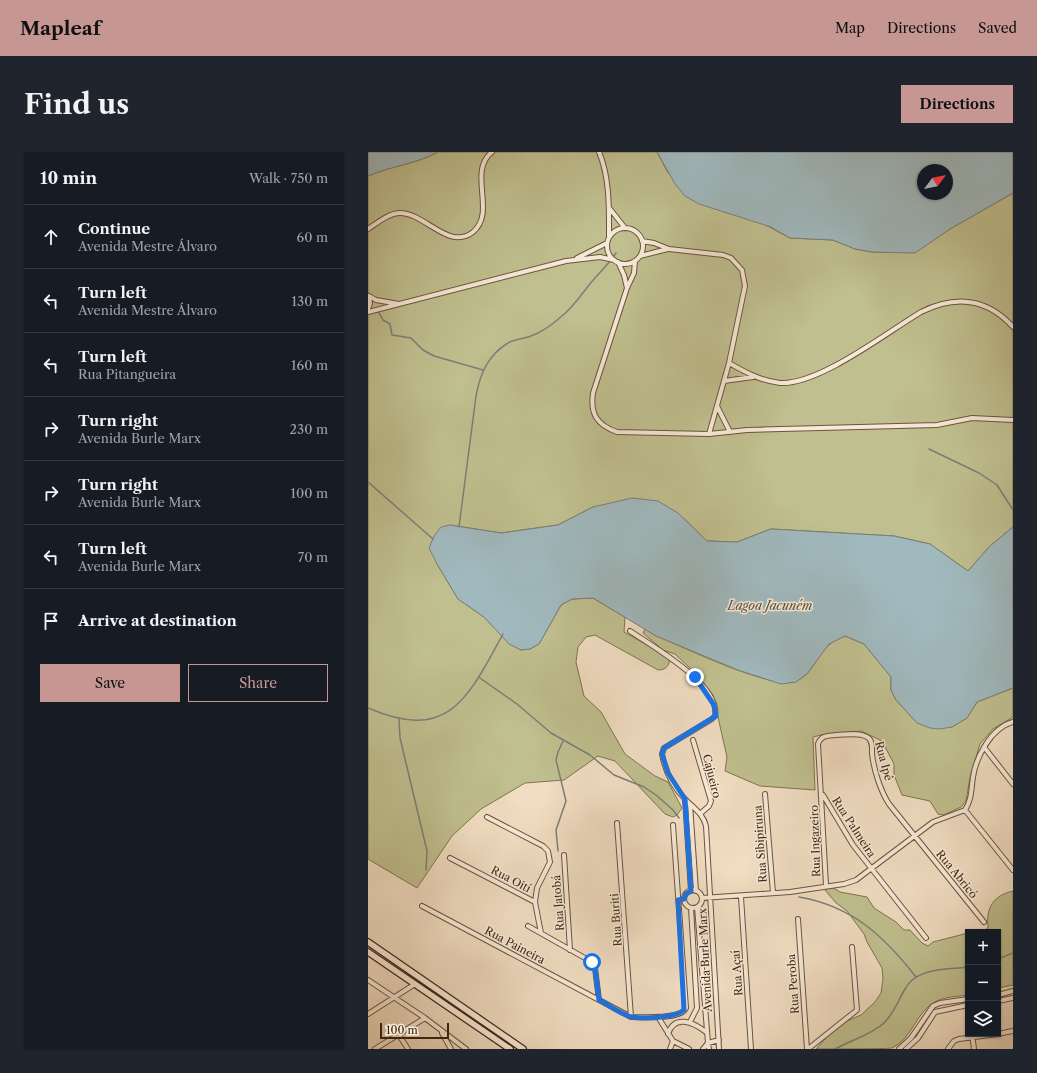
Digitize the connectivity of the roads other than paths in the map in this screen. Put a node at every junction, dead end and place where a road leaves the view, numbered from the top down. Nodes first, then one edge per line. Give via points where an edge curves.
1 (492, 152) edge
2 (599, 152) edge
3 (610, 209) junction
4 (625, 228) junction
5 (368, 229) edge
6 (608, 240) junction
7 (642, 241) junction
8 (669, 249) junction
9 (640, 256) junction
10 (575, 259) junction
11 (616, 261) junction
12 (635, 261) junction
13 (627, 288) junction
14 (368, 296) edge
15 (402, 304) junction
16 (368, 309) edge
17 (368, 312) edge
18 (1013, 327) edge
19 (729, 363) junction
20 (754, 377) junction
21 (724, 381) junction
22 (717, 406) junction
23 (1013, 420) edge
24 (730, 432) junction
25 (709, 434) junction
26 (630, 631) dead end
27 (1013, 722) edge
28 (692, 740) dead end
29 (984, 747) junction
30 (1013, 784) edge
31 (766, 794) dead end
32 (823, 795) junction
33 (685, 799) junction
34 (690, 804) junction
35 (965, 810) junction
36 (701, 813) junction
37 (487, 817) dead end
38 (617, 822) dead end
39 (673, 825) dead end
40 (915, 836) junction
41 (564, 855) dead end
42 (450, 858) dead end
43 (872, 869) junction
44 (1013, 870) edge
45 (826, 885) junction
46 (693, 891) junction
47 (773, 893) junction
48 (741, 897) junction
49 (702, 898) junction
50 (684, 899) junction
51 (711, 899) junction
52 (678, 900) junction
53 (535, 902) junction
54 (422, 906) dead end
55 (697, 907) junction
56 (691, 908) junction
57 (798, 918) dead end
58 (984, 922) dead end
59 (528, 926) dead end
60 (541, 933) junction
61 (926, 938) dead end
62 (368, 942) edge
63 (852, 947) dead end
64 (570, 950) junction
65 (368, 952) edge
66 (368, 980) edge
67 (415, 984) junction
68 (1013, 990) edge
69 (1001, 994) edge
70 (394, 997) junction
71 (1013, 998) edge
72 (965, 999) edge
73 (599, 1000) junction
74 (1001, 1000) edge
75 (965, 1006) edge
76 (368, 1014) edge
77 (631, 1017) junction
78 (658, 1017) junction
79 (425, 1018) junction
80 (690, 1022) junction
81 (664, 1025) junction
82 (672, 1025) junction
83 (441, 1031) junction
84 (1013, 1031) edge
85 (706, 1032) junction
86 (1001, 1033) edge
87 (668, 1034) junction
88 (399, 1035) junction
89 (969, 1037) edge
90 (973, 1037) edge
91 (718, 1040) junction
92 (673, 1041) junction
93 (708, 1043) junction
94 (375, 1049) edge
95 (408, 1049) edge
96 (451, 1049) edge
97 (466, 1049) edge
98 (510, 1049) edge
99 (523, 1049) edge
100 (670, 1049) edge
101 (688, 1049) edge
102 (703, 1049) edge
103 (709, 1049) edge
104 (720, 1049) edge
105 (751, 1049) edge
106 (807, 1049) edge
107 (899, 1049) edge
108 (906, 1049) edge
109 (948, 1049) edge
110 (974, 1049) edge

1 - 5 street via 484,161 482,170 481,222 472,232 454,237 415,217 401,213 389,216
2 - 3 street
3 - 4 street
3 - 6 street
4 - 6 street via 617,230
4 - 7 street via 638,234
6 - 10 street
6 - 11 street via 609,255
7 - 8 street
7 - 9 street
8 - 9 street
8 - 19 street via 723,255 731,258 742,270 745,286
9 - 12 street
10 - 11 street via 600,257
10 - 15 street
11 - 12 street via 628,264
11 - 13 street via 624,275
12 - 13 street via 634,273
13 - 25 street via 593,393 592,402 597,420 604,427 617,432
14 - 15 street via 376,300
14 - 16 street
15 - 17 street
18 - 20 street via 989,308 976,303 961,300 947,302 921,312 818,374 794,382 780,383
19 - 20 street
19 - 21 street
20 - 21 street
21 - 22 street
22 - 24 street
22 - 25 street
23 - 24 street via 972,418 937,425
24 - 25 street
26 - 33 street via 695,677 714,705 716,716 662,751 668,773
27 - 29 street via 997,732
28 - 36 street, Cajueiro via 711,801
29 - 30 street
29 - 35 street via 973,776 971,798
31 - 47 street, Rua Sibipiruna
32 - 40 street, Rua Ipê via 820,740 825,736 867,737 872,742 875,768 886,798
32 - 43 street, Rua Palmeira via 853,845
32 - 45 street, Rua Ingazeiro
33 - 34 street
33 - 46 street
34 - 36 street
34 - 46 street
35 - 40 street via 933,822
35 - 44 street
36 - 51 street, Avenida Burle Marx via 706,826
37 - 53 street via 548,851 550,862 537,888
38 - 77 street, Rua Buriti
39 - 52 street
40 - 43 street
40 - 58 street, Rua Abricó
41 - 64 street, Rua Jatobá
42 - 53 street, Rua Oití
43 - 45 street via 856,880
43 - 61 street, Rua Palmeira
45 - 47 street
46 - 49 street via 700,893
46 - 50 street via 686,894
47 - 48 street
48 - 51 street
48 - 105 street, Rua Açaí
49 - 51 street
49 - 55 street via 701,904
50 - 52 street
50 - 56 street via 686,905
51 - 91 street, Avenida Burle Marx
52 - 78 street via 684,1010 678,1014
53 - 60 street, Rua Oití
54 - 73 street, Rua Paineira
55 - 56 street
55 - 85 street, Avenida Burle Marx
56 - 80 street, Avenida Burle Marx via 697,1008
57 - 106 street, Rua Peroba
59 - 60 street
60 - 64 street
62 - 99 main road
63 - 106 street via 857,1010
64 - 73 street via 592,962
65 - 67 main road
66 - 70 street
67 - 70 street
67 - 98 main road
68 - 69 street
70 - 76 street
70 - 79 street
71 - 74 street
72 - 107 street via 933,1006 911,1038
73 - 77 street, Rua Paineira
75 - 108 street via 935,1012 918,1038
77 - 78 street
78 - 81 street
79 - 83 street
79 - 88 street
80 - 82 street, Avenida Burle Marx via 680,1021
80 - 85 street, Avenida Burle Marx
81 - 82 street, Avenida Burle Marx
81 - 87 street
82 - 87 street
83 - 96 street
83 - 97 street
84 - 86 street
85 - 93 street, Avenida Burle Marx
87 - 92 street
88 - 94 street
88 - 95 street
89 - 109 street via 954,1041
90 - 110 street
91 - 93 street
91 - 104 street, Avenida Burle Marx
92 - 100 street
92 - 101 street
93 - 102 street
93 - 103 street, Avenida Burle Marx

